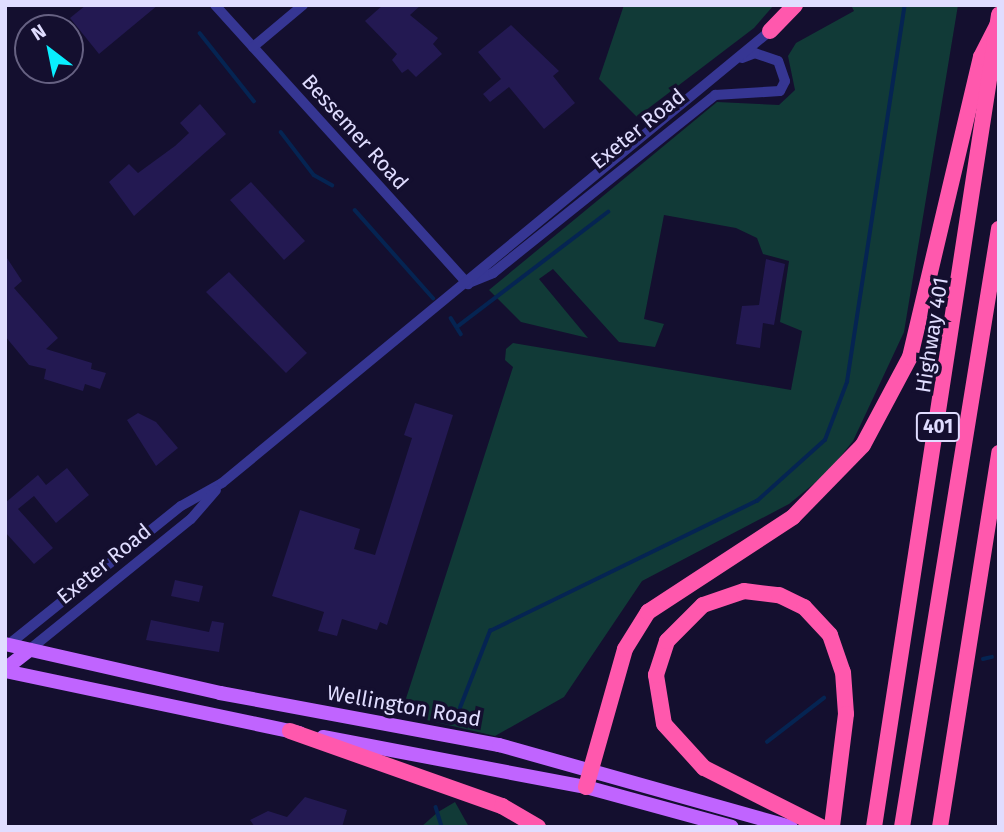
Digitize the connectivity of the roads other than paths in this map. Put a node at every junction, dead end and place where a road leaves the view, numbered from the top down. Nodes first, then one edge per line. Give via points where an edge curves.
1 (215, 5) edge
2 (303, 5) edge
3 (795, 5) edge
4 (998, 21) edge
5 (769, 31) joint
6 (253, 47) junction
7 (735, 60) junction
8 (999, 229) edge
9 (468, 284) junction
10 (999, 453) edge
11 (222, 483) junction
12 (6, 647) edge
13 (29, 650) junction
14 (5, 670) edge
15 (290, 731) junction
16 (591, 769) junction
17 (586, 787) junction
18 (538, 827) edge
19 (732, 827) edge
20 (791, 827) edge
21 (821, 827) edge
22 (832, 827) edge
23 (874, 827) edge
24 (902, 827) edge
25 (940, 827) edge

1 - 6 street, Bessemer Road
2 - 6 street
3 - 5 highway
4 - 16 highway via 981,57 910,356 863,445 793,517 648,612 625,649
4 - 23 highway, Highway 401 / 401
5 - 7 street, Exeter Road
6 - 9 street, Bessemer Road
7 - 9 street, Exeter Road via 484,263
7 - 9 street, Exeter Road via 755,53 778,61 785,81 780,91 715,95 492,273
8 - 24 highway, 401
9 - 11 street, Exeter Road
10 - 25 highway
11 - 12 street, Exeter Road via 181,506
11 - 13 street, Exeter Road via 191,519
12 - 13 main road, Wellington Road
13 - 14 main road, Exeter Road
13 - 16 main road, Wellington Road
14 - 15 main road
15 - 17 main road
15 - 18 highway via 502,806
16 - 17 highway
16 - 20 main road, Wellington Road
17 - 19 main road
21 - 22 highway via 704,768 664,724 656,675 667,641 684,619 724,595 779,595 804,607 830,635 843,672 846,715

